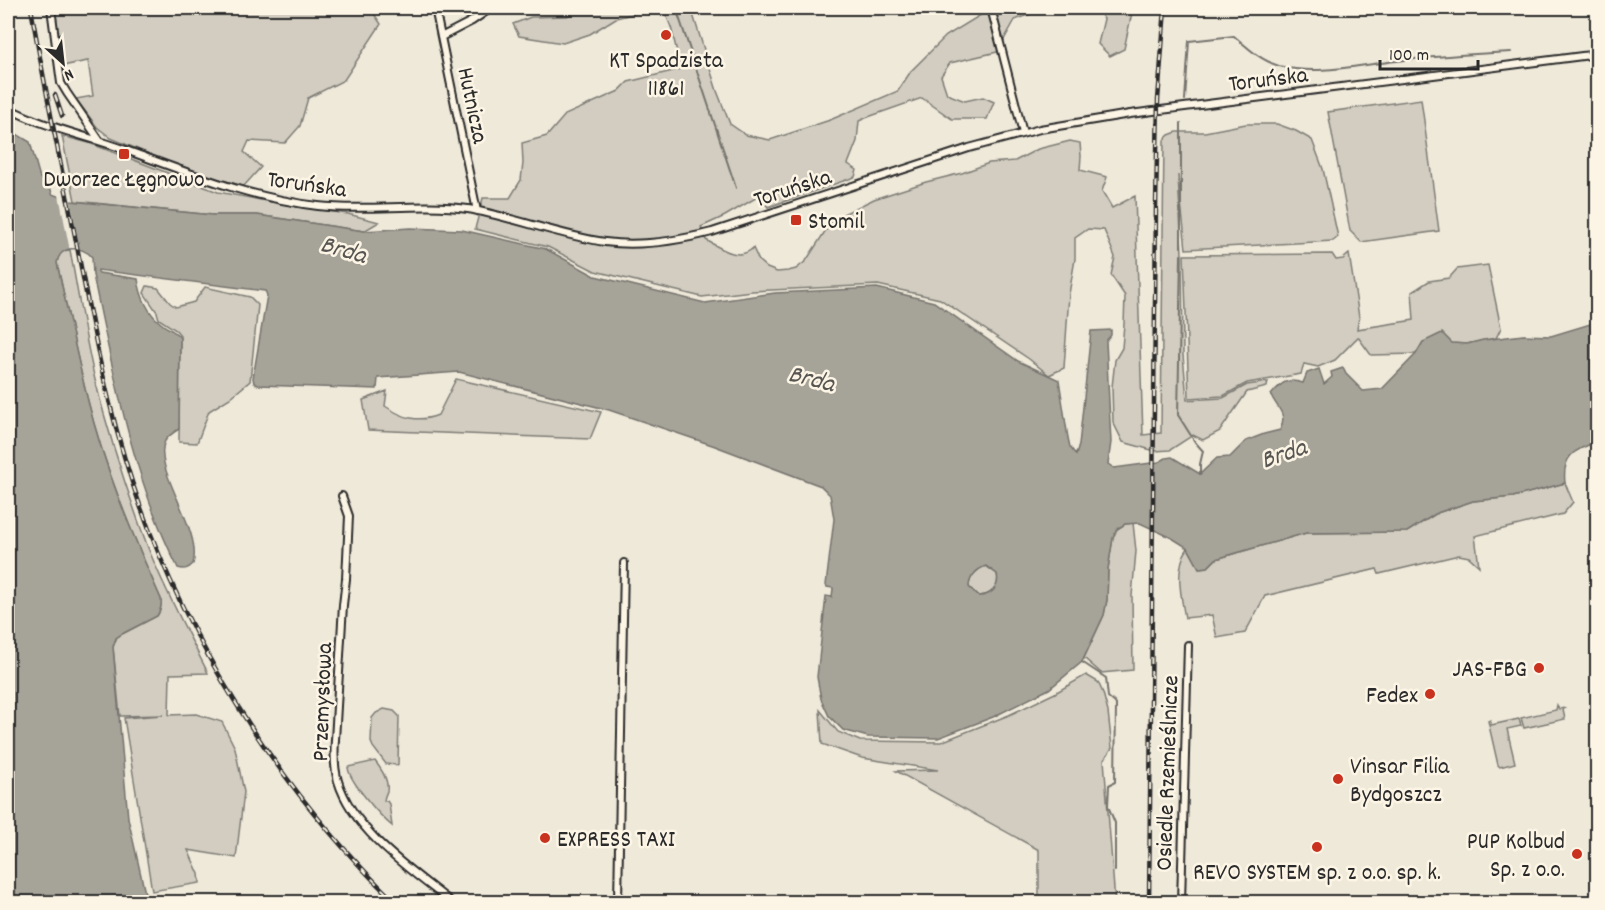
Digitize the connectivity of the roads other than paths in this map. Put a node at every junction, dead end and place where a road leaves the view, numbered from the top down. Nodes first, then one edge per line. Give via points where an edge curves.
1 (51, 8) edge
2 (435, 8) edge
3 (491, 8) edge
4 (991, 8) edge
5 (441, 37) junction
6 (1598, 54) edge
7 (8, 108) edge
8 (84, 118) junction
9 (1023, 133) junction
10 (76, 134) junction
11 (100, 141) junction
12 (477, 211) junction
13 (342, 496) dead end
14 (624, 563) dead end
15 (1188, 645) dead end
16 (451, 903) edge
17 (618, 903) edge
18 (1181, 903) edge

1 - 8 street via 62,83
2 - 5 street, Hutnicza
3 - 5 street
4 - 9 street
5 - 12 street, Hutnicza
6 - 9 street, Toruńska via 1108,117
7 - 10 street, Toruńska
8 - 10 street via 84,127
8 - 11 street
9 - 12 street, Toruńska via 712,232 664,243 604,242
10 - 11 street, Toruńska
11 - 12 street, Toruńska via 219,184 296,203 334,208
13 - 16 street, Przemysłowa via 348,528 334,760 338,782 364,827
14 - 17 street
15 - 18 street, Osiedle Rzemieślnicze

